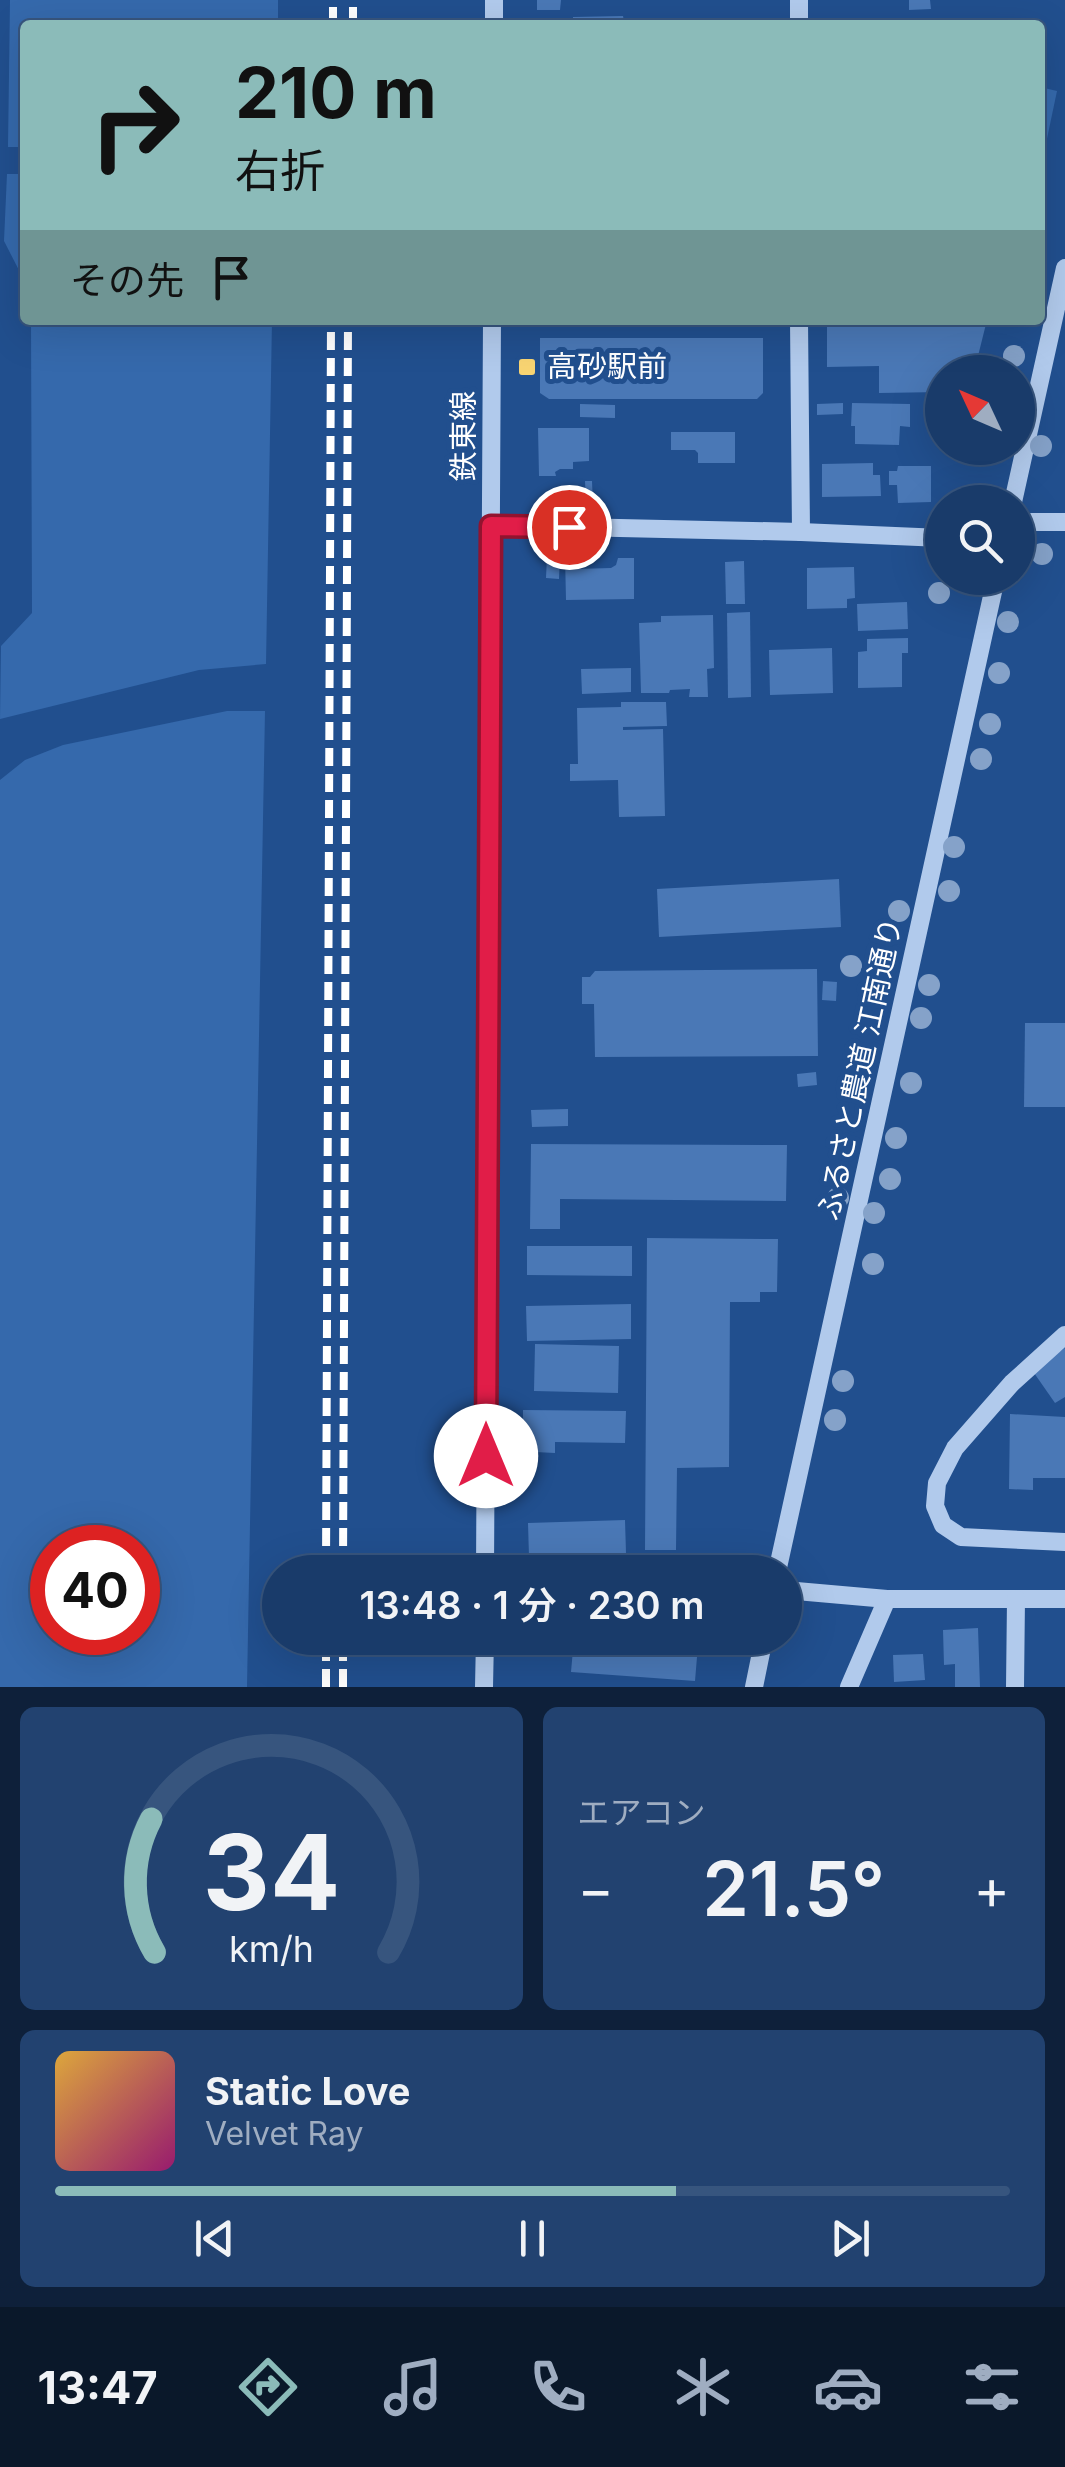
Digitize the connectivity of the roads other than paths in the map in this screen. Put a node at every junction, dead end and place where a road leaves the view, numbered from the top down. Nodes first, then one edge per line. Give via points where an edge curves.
1 (1065, 268) edge
2 (492, 325) edge
3 (799, 325) edge
4 (1017, 485) edge
5 (1035, 522) edge
6 (1065, 522) edge
7 (491, 526) junction
8 (801, 532) junction
9 (925, 537) edge
10 (992, 595) edge
11 (1065, 1335) edge
12 (1065, 1542) edge
13 (485, 1555) edge
14 (781, 1555) edge
15 (802, 1591) edge
16 (888, 1599) junction
17 (1016, 1599) junction
18 (1065, 1599) edge
19 (484, 1655) edge
20 (761, 1655) edge
21 (484, 1687) edge
22 (754, 1687) edge
23 (850, 1687) edge
24 (1016, 1687) edge

1 - 4 street
2 - 7 street, 鉄東線
3 - 8 street
5 - 6 street
7 - 8 street
7 - 13 street, 鉄東線
8 - 9 street
10 - 14 street, ふるさと農道 江南通り
11 - 12 street via 954,1448 937,1483 935,1506 943,1525 962,1537
15 - 16 street
16 - 17 street
16 - 23 street
17 - 18 street
17 - 24 street
19 - 21 street
20 - 22 street

